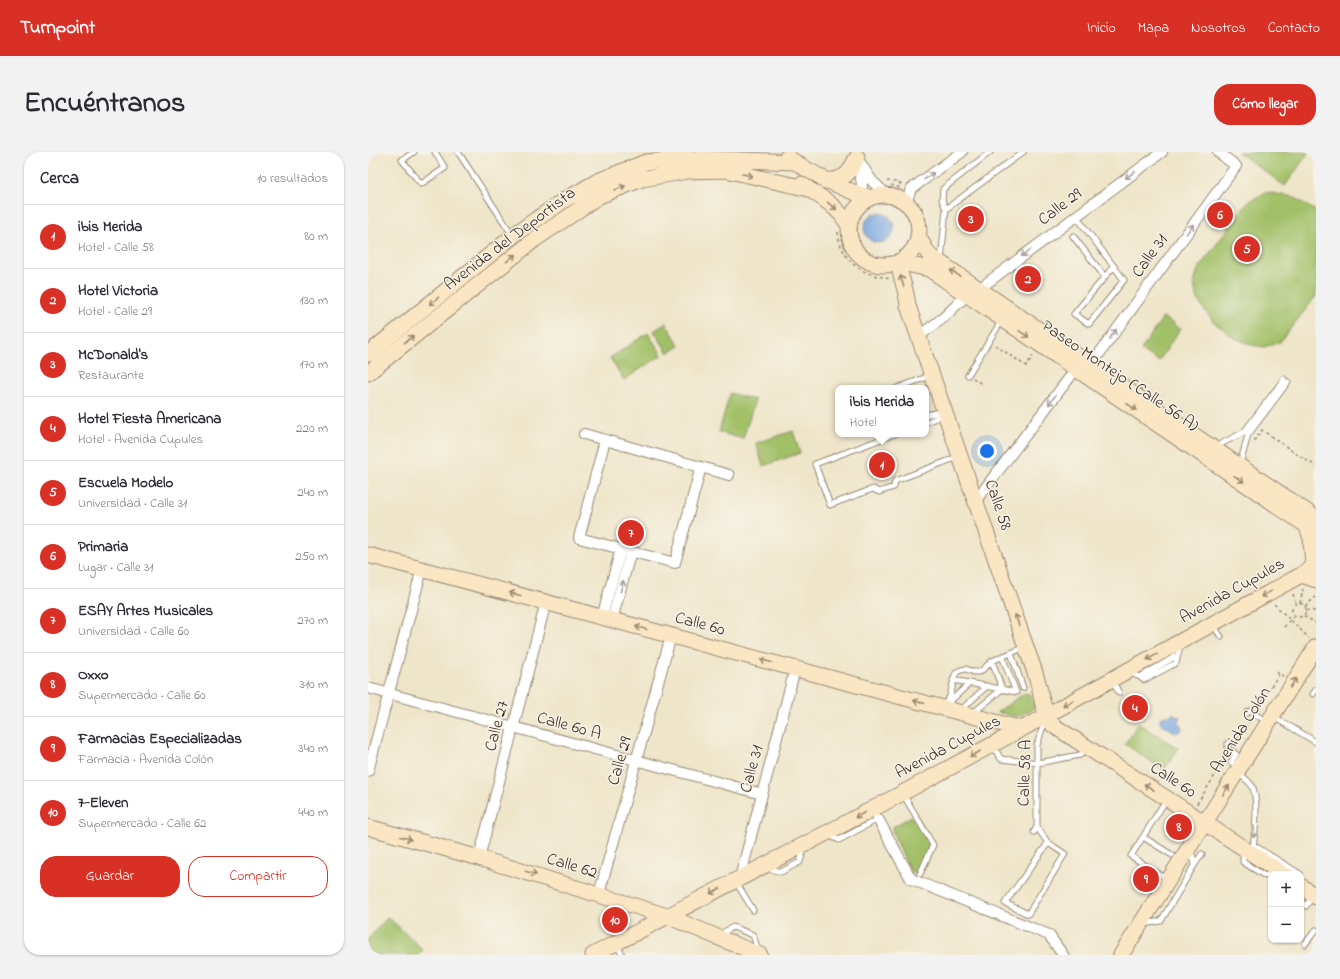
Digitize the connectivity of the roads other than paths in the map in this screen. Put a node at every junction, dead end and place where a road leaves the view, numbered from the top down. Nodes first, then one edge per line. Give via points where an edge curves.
1 (414, 152) edge
2 (435, 152) edge
3 (458, 152) edge
4 (726, 152) edge
5 (752, 152) edge
6 (780, 152) edge
7 (962, 152) edge
8 (990, 152) edge
9 (1023, 152) edge
10 (1162, 152) edge
11 (1218, 152) edge
12 (856, 154) edge
13 (708, 158) junction
14 (765, 160) junction
15 (794, 162) junction
16 (826, 181) junction
17 (810, 189) junction
18 (887, 190) junction
19 (864, 199) junction
20 (908, 199) junction
21 (563, 201) junction
22 (946, 209) junction
23 (573, 214) junction
24 (1076, 216) junction
25 (844, 229) junction
26 (923, 235) junction
27 (513, 236) junction
28 (1073, 236) dead end
29 (898, 262) junction
30 (941, 264) junction
31 (1114, 266) junction
32 (1104, 277) junction
33 (973, 292) junction
34 (1003, 320) junction
35 (918, 336) junction
36 (385, 350) junction
37 (368, 354) edge
38 (1091, 365) junction
39 (1076, 369) junction
40 (368, 372) edge
41 (932, 375) junction
42 (968, 375) road end
43 (905, 385) edge
44 (945, 413) junction
45 (929, 415) edge
46 (929, 421) edge
47 (584, 434) dead end
48 (887, 437) edge
49 (605, 440) junction
50 (1212, 448) junction
51 (961, 456) junction
52 (1239, 466) junction
53 (701, 467) junction
54 (729, 475) dead end
55 (976, 500) junction
56 (1313, 521) edge
57 (621, 549) junction
58 (631, 551) junction
59 (368, 555) edge
60 (422, 569) junction
61 (1310, 574) edge
62 (546, 602) junction
63 (607, 619) junction
64 (1213, 623) junction
65 (671, 636) junction
66 (1221, 636) dead end
67 (1026, 647) junction
68 (1179, 648) junction
69 (1313, 649) edge
70 (1011, 653) junction
71 (1002, 656) junction
72 (992, 661) junction
73 (795, 669) junction
74 (1126, 671) junction
75 (1112, 679) junction
76 (953, 680) junction
77 (970, 683) junction
78 (987, 686) junction
79 (368, 688) edge
80 (1023, 688) dead end
81 (1002, 689) junction
82 (1119, 693) dead end
83 (389, 694) junction
84 (942, 708) junction
85 (1247, 713) dead end
86 (1046, 716) junction
87 (968, 719) junction
88 (1271, 720) junction
89 (513, 727) junction
90 (1022, 729) junction
91 (1316, 742) edge
92 (1228, 743) dead end
93 (992, 745) junction
94 (1088, 748) junction
95 (636, 760) junction
96 (1038, 763) junction
97 (1239, 770) junction
98 (368, 771) edge
99 (902, 793) junction
100 (762, 794) junction
101 (1167, 798) junction
102 (882, 804) junction
103 (878, 819) junction
104 (1205, 823) junction
105 (368, 827) edge
106 (825, 834) junction
107 (1143, 837) junction
108 (1048, 843) junction
109 (1249, 849) junction
110 (1196, 850) junction
111 (1172, 855) dead end
112 (479, 858) junction
113 (1195, 864) junction
114 (1279, 871) edge
115 (920, 874) dead end
116 (737, 879) junction
117 (1169, 880) junction
118 (1305, 888) edge
119 (599, 894) junction
120 (753, 910) dead end
121 (666, 916) junction
122 (1143, 917) junction
123 (1316, 930) edge
124 (1306, 944) dead end
125 (619, 949) edge
126 (593, 955) edge
127 (760, 955) edge
128 (1063, 955) edge
129 (1121, 955) edge

1 - 2 lane via 402,160 421,184 445,168
3 - 27 lane
4 - 13 main road
5 - 14 main road
6 - 15 main road
20 -> 7 street via 911,189
8 - 22 lane via 943,189 942,200
9 - 22 lane
10 -> 24 street, Calle 29
38 -> 11 street, Calle 31 via 1236,166
12 - 16 main road via 846,176
12 - 18 street via 872,181
12 - 19 street
13 - 14 main road, Avenida del Deportista
13 - 21 main road, Avenida del Deportista via 646,162 598,181
14 - 15 main road, Avenida del Deportista
14 - 17 main road
15 - 16 main road
16 - 19 main road
23 -> 17 main road, Avenida del Deportista via 598,196 642,179 687,171 726,170
17 -> 25 main road via 845,219
18 - 19 main road via 879,196
18 - 20 main road via 895,197
19 - 25 main road
20 - 26 main road
21 - 23 main road
21 - 27 main road, Avenida del Deportista
22 - 30 lane
36 -> 23 main road, Avenida del Deportista
24 - 31 lane
24 -> 33 street, Calle 29
25 - 29 main road via 854,249 864,260 881,265
26 - 29 main road via 912,251
26 - 30 main road, Paseo Montejo (Calle 56 A) via 929,255
27 -> 36 main road, Avenida del Deportista
28 - 32 lane
29 - 33 main road, Paseo Montejo (Calle 56 A) via 929,269
35 -> 29 main road, Calle 58
33 -> 30 main road, Paseo Montejo (Calle 56 A)
31 - 32 lane
31 - 32 lane via 1124,280 1089,324 1074,314
33 - 34 main road, Paseo Montejo (Calle 56 A)
33 - 35 street, Calle 29
33 - 38 main road, Paseo Montejo (Calle 56 A)
34 -> 39 main road, Paseo Montejo (Calle 56 A)
34 - 42 lane
35 - 41 main road, Calle 58
36 - 37 main road, Avenida del Deportista
36 - 40 main road, Avenida del Deportista
38 - 50 main road, Paseo Montejo (Calle 56 A)
39 -> 55 street
39 -> 56 main road, Paseo Montejo (Calle 56 A)
41 - 43 lane
41 - 44 main road, Calle 58
44 - 45 lane
44 - 46 lane
44 - 51 main road, Calle 58
47 - 49 street
48 - 51 lane via 815,464 830,505 873,489 879,492 894,487 896,480
49 - 53 street
49 - 57 street via 579,538
50 - 52 main road, Paseo Montejo (Calle 56 A)
50 - 52 lane via 1244,432 1286,380 1248,435
51 - 55 main road, Calle 58
52 - 56 main road, Paseo Montejo (Calle 56 A)
53 - 54 street
53 - 58 street via 675,563
67 -> 55 main road, Calle 58
56 - 61 main road
57 - 58 street
57 - 63 street
63 -> 58 street
59 - 60 main road, Calle 60
62 -> 60 main road, Calle 60
60 - 83 street
61 -> 64 main road, Avenida Cupules
62 - 63 main road, Calle 60
62 - 89 street, Calle 27
65 -> 63 main road, Calle 60
64 - 66 lane
64 - 68 main road, Avenida Cupules
73 -> 65 main road, Calle 60
65 - 95 street, Calle 29
67 - 70 lane
67 - 86 main road, Calle 58
68 -> 74 main road, Avenida Cupules
68 - 74 lane via 1140,677
88 -> 69 main road, Avenida Colón
70 - 71 lane
70 - 80 lane
71 - 72 lane
71 - 81 lane via 1016,692
72 - 76 lane via 980,672 961,670
72 - 81 lane
84 -> 73 main road, Calle 60
73 - 100 street, Calle 31
74 - 75 main road, Avenida Cupules
75 - 82 lane
75 -> 86 main road, Avenida Cupules
76 - 77 lane
76 - 84 lane via 950,696
77 - 78 lane
77 - 84 lane
78 - 81 lane
78 - 87 lane
79 - 83 street, Calle 60 A
81 - 87 lane
83 - 89 street, Calle 60 A
83 - 98 street
84 - 87 main road, Calle 60
85 - 88 lane via 1250,711
86 - 90 main road, Avenida Cupules
86 - 94 main road, Calle 60 via 1054,726
86 - 96 lane, Calle 58 A via 1037,745
87 - 90 main road, Calle 60
88 - 91 lane
88 - 97 main road, Avenida Colón
89 - 95 street, Calle 60 A
89 - 112 street, Calle 27
90 - 93 main road, Avenida Cupules
92 - 97 lane via 1228,749 1236,754 1231,762
93 - 96 lane via 1001,759
93 -> 99 main road, Avenida Cupules
94 - 96 lane via 1080,755
101 -> 94 main road, Calle 60
95 - 100 street, Calle 60 A
95 - 119 street, Calle 29
96 - 108 lane, Calle 58 A via 1036,830
104 -> 97 main road, Avenida Colón
97 -> 109 lane via 1252,786 1256,804
99 - 102 main road, Avenida Cupules
99 - 115 lane via 933,846
100 - 116 street, Calle 31
101 - 104 main road, Calle 60
101 - 107 lane
102 - 103 lane
102 -> 106 main road, Avenida Cupules
103 - 106 lane via 839,840
103 - 128 street via 912,879 1049,935
104 - 109 main road, Calle 60
104 - 110 main road, Avenida Colón
105 -> 112 main road, Calle 62
106 - 116 main road, Avenida Cupules
107 - 111 lane
107 - 117 lane via 1131,856
108 - 108 lane via 1026,873 1005,904 1028,914 1065,854
109 - 114 main road, Calle 60
109 - 118 lane
110 - 113 lane
110 - 113 lane
110 - 117 main road, Avenida Colón
112 -> 119 main road, Calle 62
113 - 122 lane via 1161,921
116 - 120 lane
116 -> 121 main road, Avenida Cupules
117 - 122 main road, Avenida Colón
119 - 121 main road, Calle 62
121 - 125 main road, Avenida Cupules
121 - 127 main road, Calle 62
122 - 129 main road, Avenida Colón
123 - 124 lane
125 - 126 main road, Avenida Cupules

